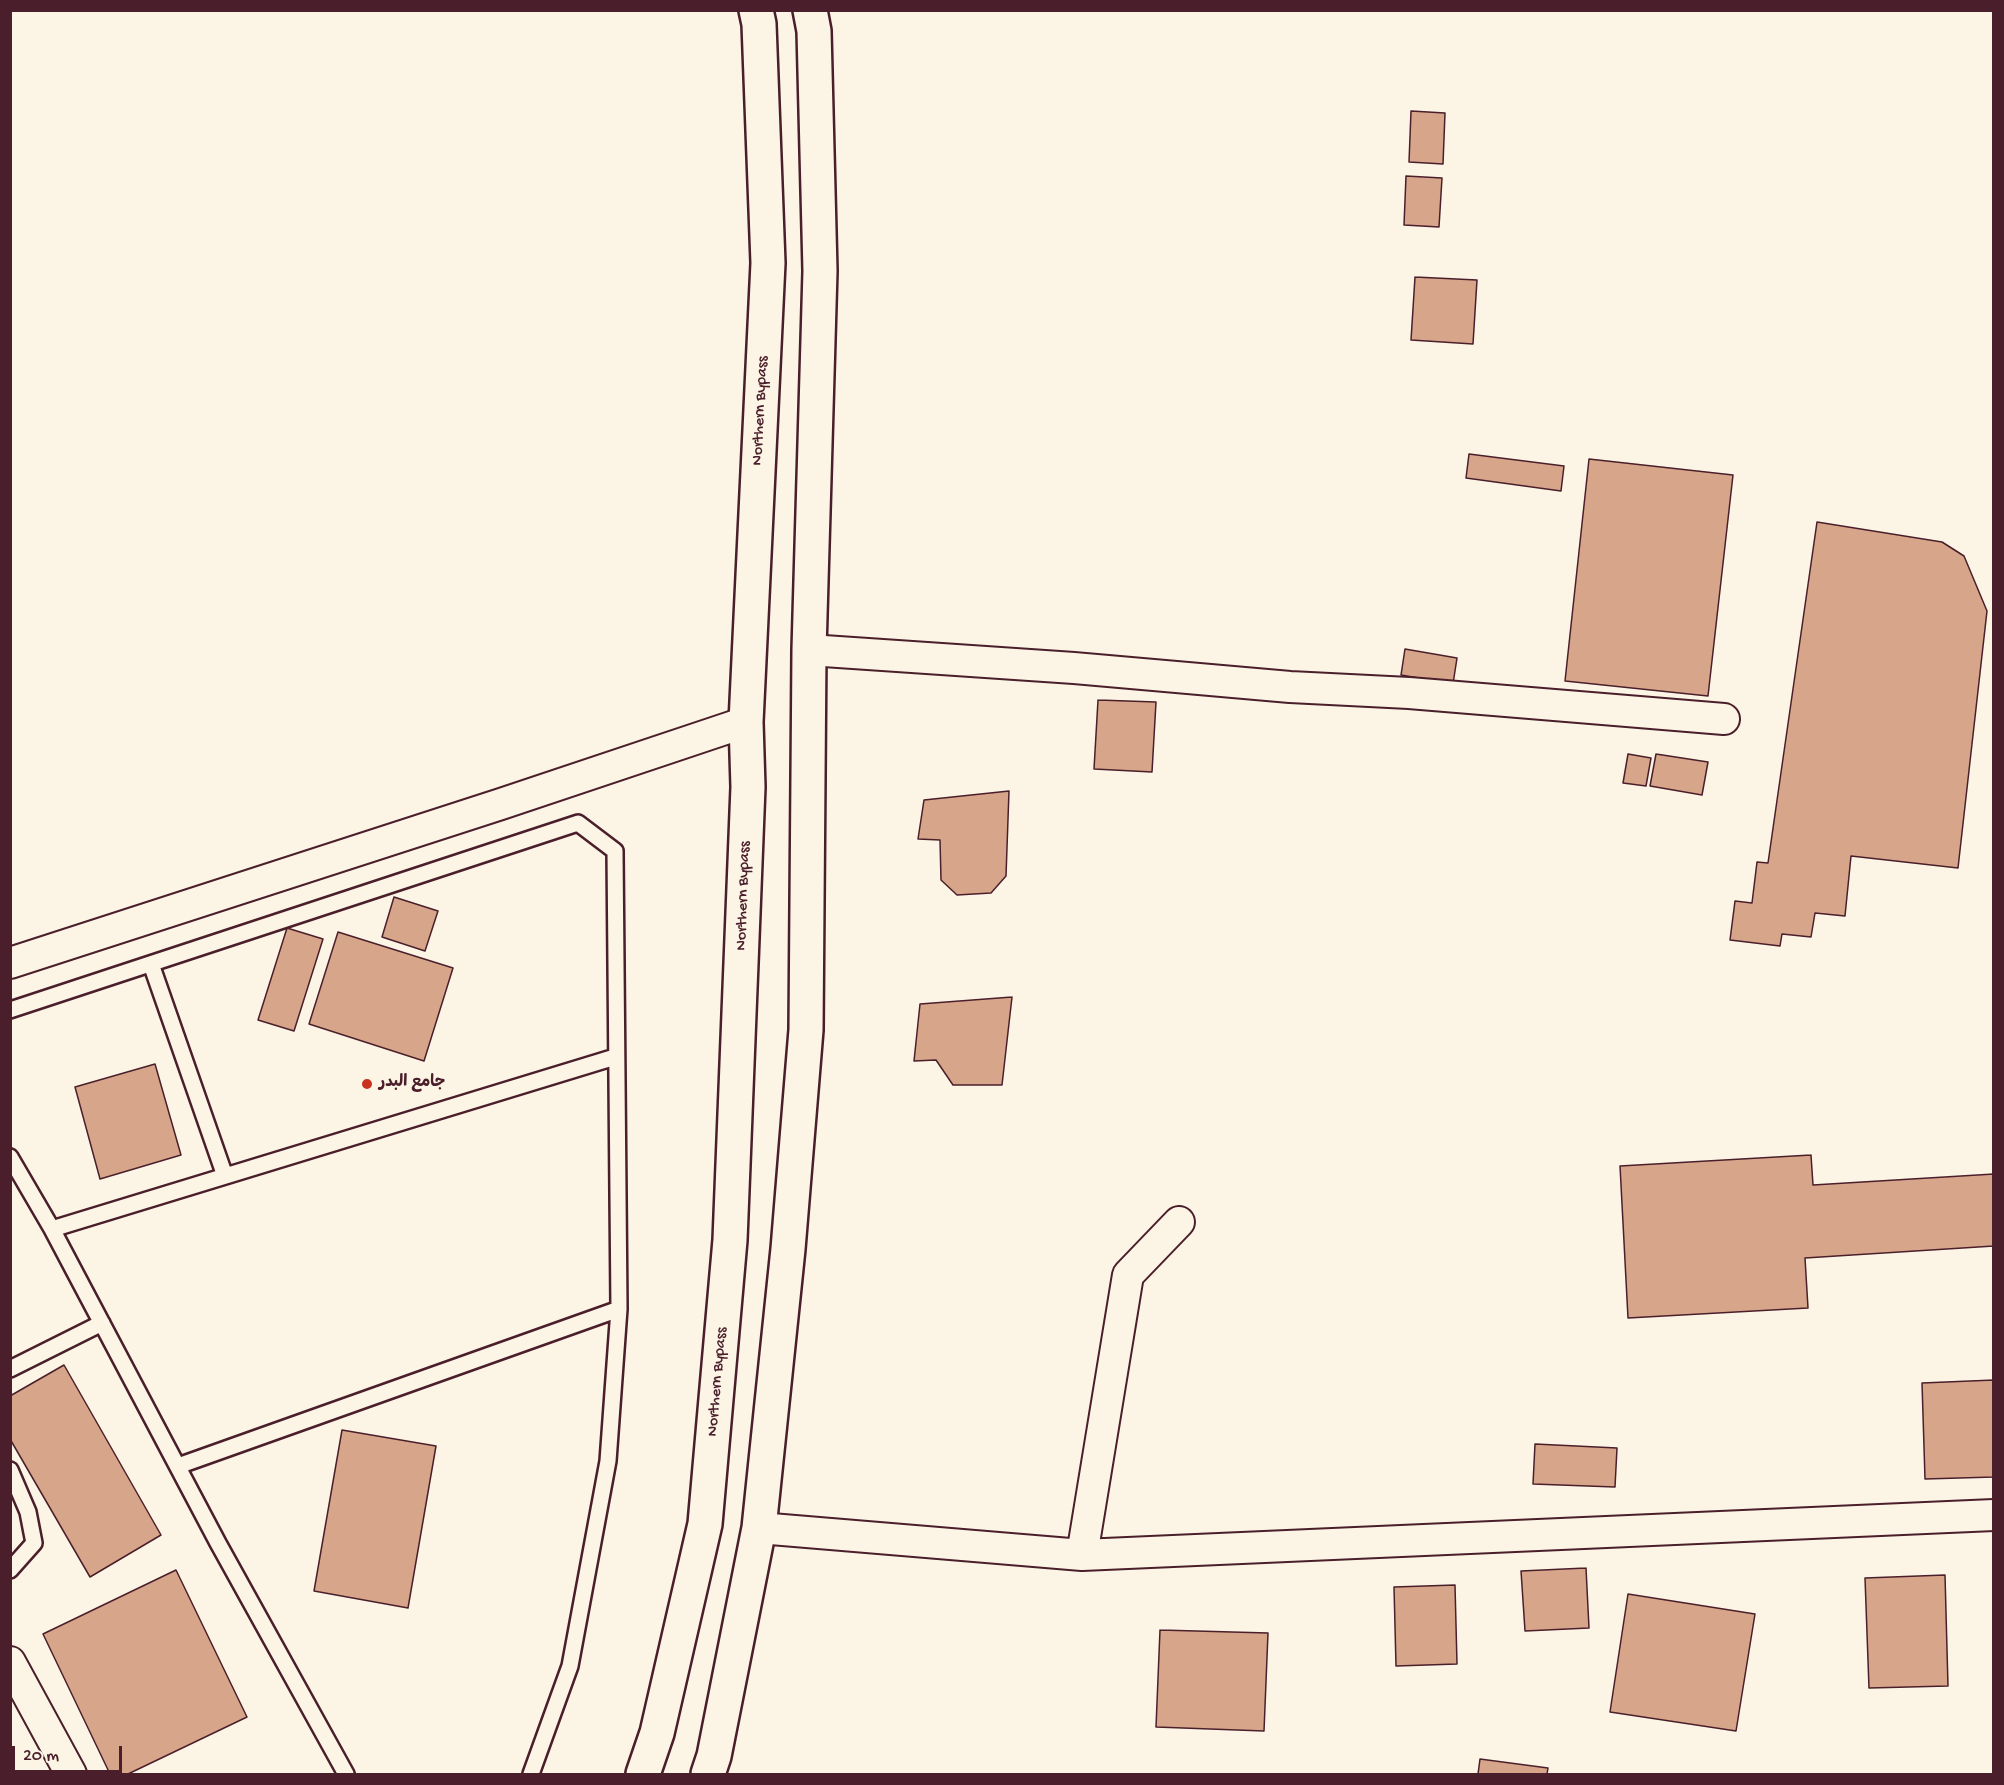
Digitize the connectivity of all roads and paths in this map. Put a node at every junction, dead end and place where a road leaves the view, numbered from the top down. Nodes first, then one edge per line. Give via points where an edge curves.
1 (756, 10) edge
2 (810, 10) edge
3 (809, 650) junction
4 (1724, 719) dead end
5 (746, 722) junction
6 (10, 963) edge
7 (151, 964) junction
8 (10, 1010) edge
9 (615, 1057) junction
10 (10, 1157) edge
11 (225, 1176) junction
12 (1179, 1222) dead end
13 (52, 1229) junction
14 (619, 1310) junction
15 (102, 1323) junction
16 (10, 1369) edge
17 (178, 1466) junction
18 (10, 1470) edge
19 (1994, 1515) edge
20 (759, 1528) junction
21 (1082, 1555) junction
22 (10, 1570) edge
23 (10, 1662) edge
24 (71, 1774) edge
25 (346, 1774) edge
26 (531, 1774) edge
27 (643, 1774) edge
28 (708, 1774) edge

1 - 5 highway, Northern Bypass via 768,263
2 - 3 highway via 814,31 820,271
3 - 4 street
3 - 20 highway via 806,1030
5 - 6 street
5 - 27 highway, Northern Bypass via 748,788 730,1240 705,1524 657,1733
7 - 8 lane
7 - 9 lane via 578,823 615,850
7 - 11 lane
9 - 11 lane
9 - 14 lane
10 - 13 lane
11 - 13 lane
12 - 21 street via 1128,1275
13 - 15 lane
14 - 17 lane
14 - 26 lane via 608,1461 570,1666
15 - 16 lane
15 - 17 lane
17 - 25 lane
18 - 22 lane via 28,1512 34,1543
19 - 21 street
20 - 21 street
20 - 28 highway
23 - 24 street

